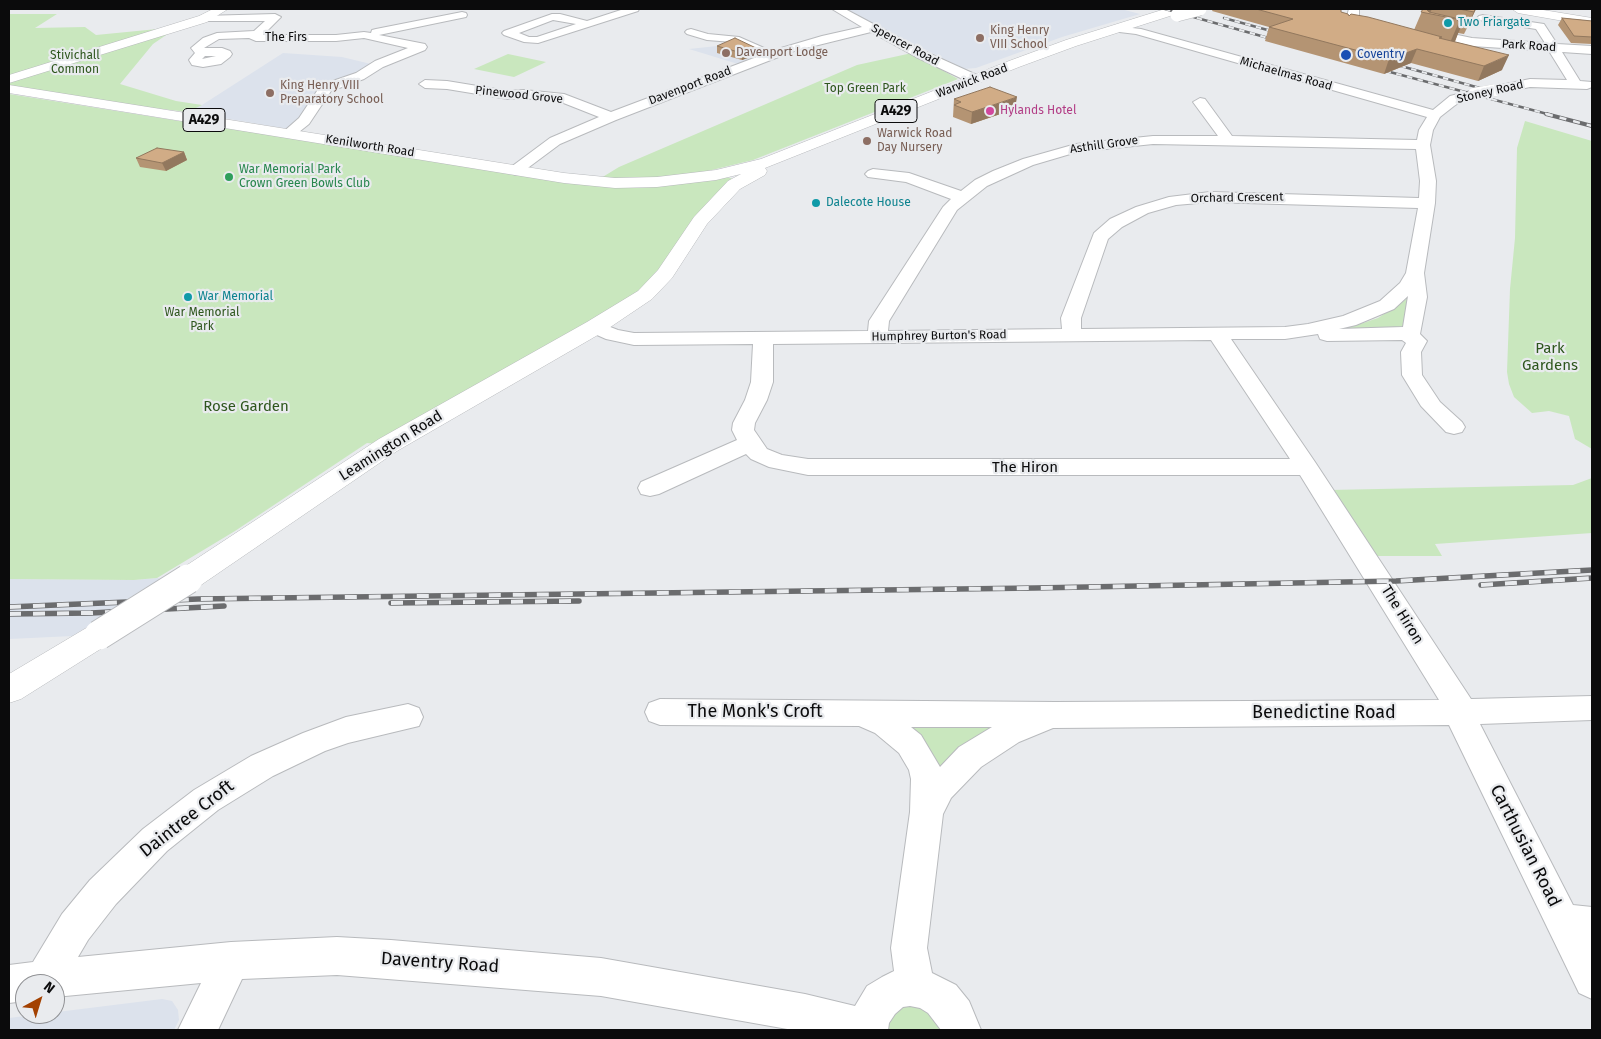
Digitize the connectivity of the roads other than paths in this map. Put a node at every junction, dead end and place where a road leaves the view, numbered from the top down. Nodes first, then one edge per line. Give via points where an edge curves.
1 (222, 9) edge
2 (634, 9) edge
3 (837, 9) edge
4 (1200, 9) edge
5 (1518, 9) edge
6 (1534, 9) edge
7 (1553, 9) edge
8 (1573, 9) edge
9 (1171, 13) edge
10 (1592, 13) edge
11 (462, 15) dead end
12 (203, 19) junction
13 (1592, 20) edge
14 (1481, 21) edge
15 (588, 24) junction
16 (874, 28) junction
17 (1133, 28) junction
18 (691, 32) dead end
19 (256, 34) junction
20 (361, 35) junction
21 (1421, 36) edge
22 (1465, 41) junction
23 (1553, 48) junction
24 (1592, 50) edge
25 (201, 52) dead end
26 (772, 55) junction
27 (9, 79) edge
28 (974, 79) junction
29 (425, 84) dead end
30 (1576, 84) junction
31 (1592, 85) edge
32 (9, 89) edge
33 (1200, 102) dead end
34 (1435, 115) junction
35 (611, 117) junction
36 (289, 133) junction
37 (1228, 140) junction
38 (1423, 145) junction
39 (516, 170) junction
40 (873, 174) dead end
41 (732, 178) junction
42 (961, 197) junction
43 (1427, 204) junction
44 (1415, 273) junction
45 (1362, 317) joint
46 (595, 327) junction
47 (1217, 333) junction
48 (1285, 333) junction
49 (1406, 334) junction
50 (1073, 335) junction
51 (877, 336) junction
52 (763, 338) junction
53 (1454, 427) dead end
54 (751, 443) junction
55 (1307, 467) junction
56 (650, 488) dead end
57 (9, 690) edge
58 (1592, 708) edge
59 (660, 712) dead end
60 (850, 712) junction
61 (1460, 712) junction
62 (1056, 714) junction
63 (408, 717) dead end
64 (927, 812) junction
65 (1577, 923) edge
66 (231, 961) junction
67 (33, 974) edge
68 (65, 978) edge
69 (1592, 980) edge
70 (918, 988) junction
71 (198, 1030) edge
72 (868, 1030) edge
73 (961, 1030) edge

1 - 12 main road
2 - 15 street
3 - 16 street, Spencer Road
4 - 9 main road, Warwick Road / A429, bridge
5 - 13 main road
6 - 13 main road
7 - 10 main road
8 - 10 main road
9 - 17 main road, Warwick Road / A429
11 - 20 street, The Firs
12 - 19 street, The Firs via 276,17
12 - 27 main road
14 - 22 street
14 - 23 street via 1530,23 1542,27
15 - 15 street via 538,40 508,33 555,17
16 - 26 street, Davenport Road via 826,38
16 - 28 street, Spencer Road
17 - 28 main road, Warwick Road / A429 via 1114,29
17 - 34 street, Michaelmas Road
18 - 26 street via 735,39
19 - 20 street, The Firs via 254,37 336,38
19 - 25 street via 214,37 197,48
20 - 36 street, The Firs via 422,47 379,64 360,76 329,86 304,121
21 - 22 street via 1448,48
22 - 23 street, Park Road
23 - 24 street, Park Road
23 - 30 street
26 - 35 street, Davenport Road
28 - 41 main road, Warwick Road / A429 via 766,163 764,168
29 - 35 street, Pinewood Grove via 508,95 564,98
30 - 31 street, Stoney Road
30 - 34 street, Stoney Road, bridge via 1530,83 1474,94 1455,99
32 - 36 main road, Kenilworth Road / A429
33 - 37 street
34 - 38 street, Stoney Road via 1426,130
35 - 39 street, Davenport Road via 559,139
36 - 39 main road, Kenilworth Road / A429
37 - 38 street, Asthill Grove
37 - 42 street, Asthill Grove via 1140,140 1076,148 1004,171
38 - 43 street, Stoney Road via 1428,181
39 - 41 main road, Kenilworth Road / A429 via 615,183 719,176
40 - 42 street via 909,178
41 - 46 main road, Leamington Road via 649,292
42 - 51 street, Asthill Grove via 946,213 879,320
43 - 44 street, Stoney Road
43 - 50 street, Orchard Crescent via 1210,197 1175,200 1142,210 1116,223 1100,237 1071,318
44 - 45 street, Stoney Road via 1400,295
44 - 49 street, Stoney Road via 1417,309 1414,328
45 - 48 street, Humphrey Burton's Road
46 - 52 street, Humphrey Burton's Road via 634,339
46 - 57 main road, Leamington Road, bridge via 388,445 100,636
47 - 48 street, Humphrey Burton's Road
47 - 50 street, Humphrey Burton's Road
47 - 55 street, The Hiron
48 - 49 street, Humphrey Burton's Road via 1335,336
49 - 53 street via 1417,341 1411,352 1412,375 1432,406
50 - 51 street, Humphrey Burton's Road
51 - 52 street, Humphrey Burton's Road
52 - 54 street via 762,382 743,426 744,435
54 - 55 street, The Hiron via 759,454 768,459 808,467
54 - 56 street
55 - 61 street, The Hiron
58 - 61 street, Benedictine Road
59 - 60 street, The Monk's Croft
60 - 62 street, Benedictine Road
60 - 64 street, Benedictine Road via 886,724 910,744 925,773
61 - 62 street, Benedictine Road
61 - 65 street, Carthusian Road
62 - 64 street, Benedictine Road via 1023,726 970,756 940,788
63 - 67 street, Daintree Croft via 346,730 314,742 262,766 206,800 155,840 103,892
64 - 70 street, Benedictine Road via 909,948
65 - 69 street, Carthusian Road
66 - 68 street, Daventry Road
66 - 71 street
66 - 72 street, Daventry Road via 355,957 601,977 787,1010
70 - 72 street via 903,988 883,998 874,1009
70 - 73 street via 935,994 948,1005

